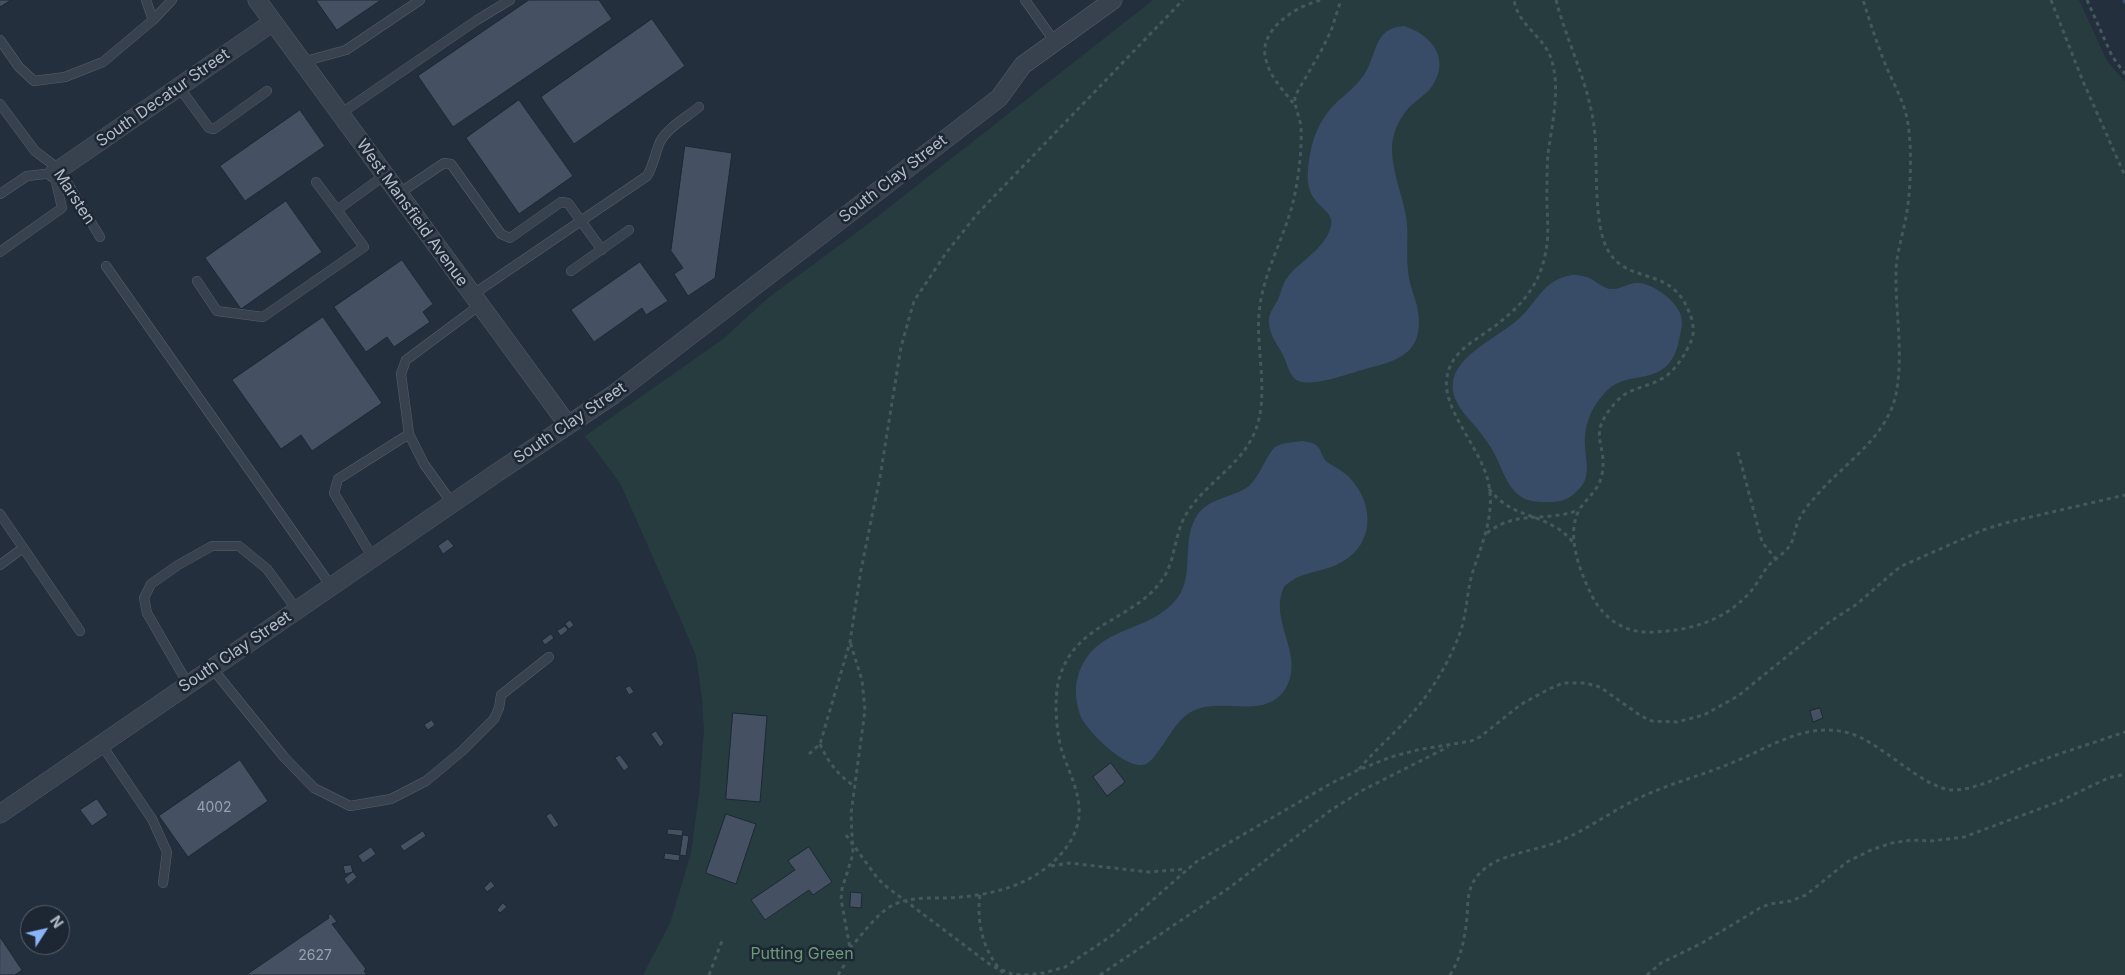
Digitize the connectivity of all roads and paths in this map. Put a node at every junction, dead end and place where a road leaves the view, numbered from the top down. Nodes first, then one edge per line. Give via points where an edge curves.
1 (146, 0) edge
2 (172, 0) edge
3 (257, 0) edge
4 (420, 0) edge
5 (510, 0) edge
6 (1025, 0) edge
7 (1113, 0) edge
8 (1183, 0) edge
9 (1322, 0) edge
10 (1341, 0) edge
11 (1514, 0) edge
12 (1556, 0) edge
13 (1863, 0) edge
14 (2051, 0) edge
15 (2087, 0) edge
16 (153, 20) junction
17 (273, 22) junction
18 (0, 40) edge
19 (1055, 42) junction
20 (302, 62) junction
21 (2125, 74) edge
22 (179, 87) junction
23 (267, 91) dead end
24 (1294, 103) junction
25 (0, 104) edge
26 (699, 107) dead end
27 (340, 114) junction
28 (57, 171) junction
29 (384, 175) junction
30 (2125, 176) edge
31 (0, 182) edge
32 (316, 182) dead end
33 (3, 192) edge
34 (398, 194) junction
35 (336, 210) junction
36 (581, 221) junction
37 (629, 230) dead end
38 (100, 237) dead end
39 (602, 250) junction
40 (0, 252) edge
41 (106, 266) dead end
42 (571, 271) dead end
43 (198, 281) dead end
44 (476, 300) junction
45 (568, 425) junction
46 (409, 434) junction
47 (1738, 452) dead end
48 (1489, 489) junction
49 (2125, 494) edge
50 (452, 503) junction
51 (1579, 510) junction
52 (0, 514) edge
53 (1529, 517) junction
54 (1486, 534) junction
55 (1575, 545) junction
56 (23, 548) junction
57 (373, 558) junction
58 (1776, 559) junction
59 (0, 565) edge
60 (331, 586) junction
61 (297, 610) junction
62 (80, 631) dead end
63 (850, 642) junction
64 (549, 656) dead end
65 (212, 668) junction
66 (188, 684) junction
67 (2125, 732) edge
68 (101, 744) junction
69 (820, 744) junction
70 (1452, 745) junction
71 (809, 754) dead end
72 (1358, 770) junction
73 (2125, 774) edge
74 (854, 786) junction
75 (0, 814) edge
76 (846, 834) dead end
77 (853, 842) junction
78 (1048, 867) junction
79 (1186, 869) junction
80 (163, 884) dead end
81 (980, 895) junction
82 (904, 900) junction
83 (722, 941) dead end
84 (850, 948) junction
85 (1000, 970) junction
86 (1044, 974) edge
87 (709, 975) edge
88 (838, 975) edge
89 (1005, 975) edge
90 (1100, 975) edge
91 (1450, 975) edge
92 (1647, 975) edge

1 - 16 lane
2 - 16 lane
3 - 17 street, West Mansfield Avenue
4 - 20 lane via 346,50
5 - 27 lane
6 - 19 lane
7 - 19 street, South Clay Street
8 - 63 path via 984,206 946,253 914,301 901,347
9 - 24 path via 1285,17 1267,39 1264,51 1268,68
10 - 24 path via 1331,31
11 - 48 path via 1522,20 1550,56 1553,66 1546,251 1529,293 1500,322 1456,356 1447,373 1446,384 1451,405 1484,467
12 - 51 path via 1591,108 1597,153 1599,228 1604,245 1613,259 1626,268 1673,287 1686,303 1693,325 1691,342 1673,370 1666,377 1628,392 1613,405 1602,422 1598,438 1602,465 1600,479 1597,488
13 - 58 path via 1904,106 1909,131 1907,215 1896,265 1896,393 1879,431 1818,494 1799,519 1789,547
14 - 30 path
15 - 21 path via 2112,56
16 - 18 lane via 103,62 65,77 34,81 19,67
17 - 20 street, West Mansfield Avenue
17 - 22 street, South Decatur Street
19 - 45 street, South Clay Street via 1023,65 999,98 620,390
20 - 27 street, West Mansfield Avenue
22 - 23 lane via 209,128 214,129
22 - 28 street, South Decatur Street
24 - 78 path via 1301,128 1296,191 1260,302 1261,376 1256,427 1235,461 1184,518 1164,579 1145,598 1090,633 1065,662 1056,689 1057,712 1061,747 1076,786 1079,814 1071,839
25 - 28 lane, Marsten via 35,151
26 - 36 lane via 666,134 647,176
27 - 29 street, West Mansfield Avenue
28 - 33 lane via 27,176
28 - 38 lane, Marsten
28 - 40 lane via 62,208
29 - 34 street, West Mansfield Avenue
29 - 35 lane
31 - 33 lane
32 - 35 lane
34 - 36 lane via 444,163 451,164 501,234 510,238 561,202 568,203
34 - 44 street, West Mansfield Avenue
35 - 43 lane via 364,247 263,317 217,311
36 - 39 lane
36 - 44 lane
37 - 39 lane
39 - 42 lane
41 - 60 lane
44 - 45 street, West Mansfield Avenue
44 - 46 lane via 406,360 401,374
45 - 50 street, South Clay Street
46 - 50 lane via 424,464
46 - 57 lane via 338,479 334,493
47 - 58 path via 1759,534 1766,549
48 - 53 path via 1498,500
48 - 54 path via 1490,515
49 - 70 path via 1983,530 1904,565 1738,696 1704,715 1677,722 1652,720 1641,716 1600,687 1574,682 1549,689 1520,705 1480,737
50 - 57 street, South Clay Street
51 - 53 path
51 - 55 path via 1574,531
52 - 56 lane
53 - 54 path via 1505,521
53 - 55 path via 1557,528
54 - 72 path via 1469,584 1461,630 1445,666 1424,700
55 - 58 path via 1598,606 1621,627 1642,632 1682,629 1719,618 1743,599
56 - 59 lane
56 - 62 lane
57 - 60 street, South Clay Street
60 - 61 street, South Clay Street
61 - 65 street, South Clay Street
61 - 66 lane via 267,569 239,546 212,546 178,565 152,584 144,598 147,614
63 - 69 path
63 - 74 path via 865,697
64 - 65 lane via 501,695 494,719 426,781 391,799 350,806 314,788 267,737
65 - 66 street, South Clay Street
66 - 68 street, South Clay Street
67 - 91 path via 1956,790 1940,788 1869,742 1845,732 1814,732 1782,739 1735,762 1653,791 1558,842 1487,867 1469,890 1464,940
68 - 75 street, South Clay Street
68 - 80 lane via 152,819 167,852
69 - 71 path
69 - 74 path via 838,773
70 - 72 path via 1403,753
70 - 90 path via 1331,810 1229,888
72 - 79 path via 1207,854
73 - 92 path via 1964,837 1911,840 1872,850 1847,862 1806,895 1760,908 1662,963
74 - 77 path
76 - 77 path
77 - 82 path via 878,879
77 - 84 path via 841,899
78 - 79 path via 1069,863 1149,872
78 - 81 path via 1024,882
79 - 86 path via 1138,915 1094,949 1065,967
81 - 82 path
81 - 85 path via 978,920 985,945
82 - 84 path via 884,910
82 - 85 path
83 - 87 path
84 - 88 path via 847,962
85 - 86 path via 1024,975
85 - 89 path

